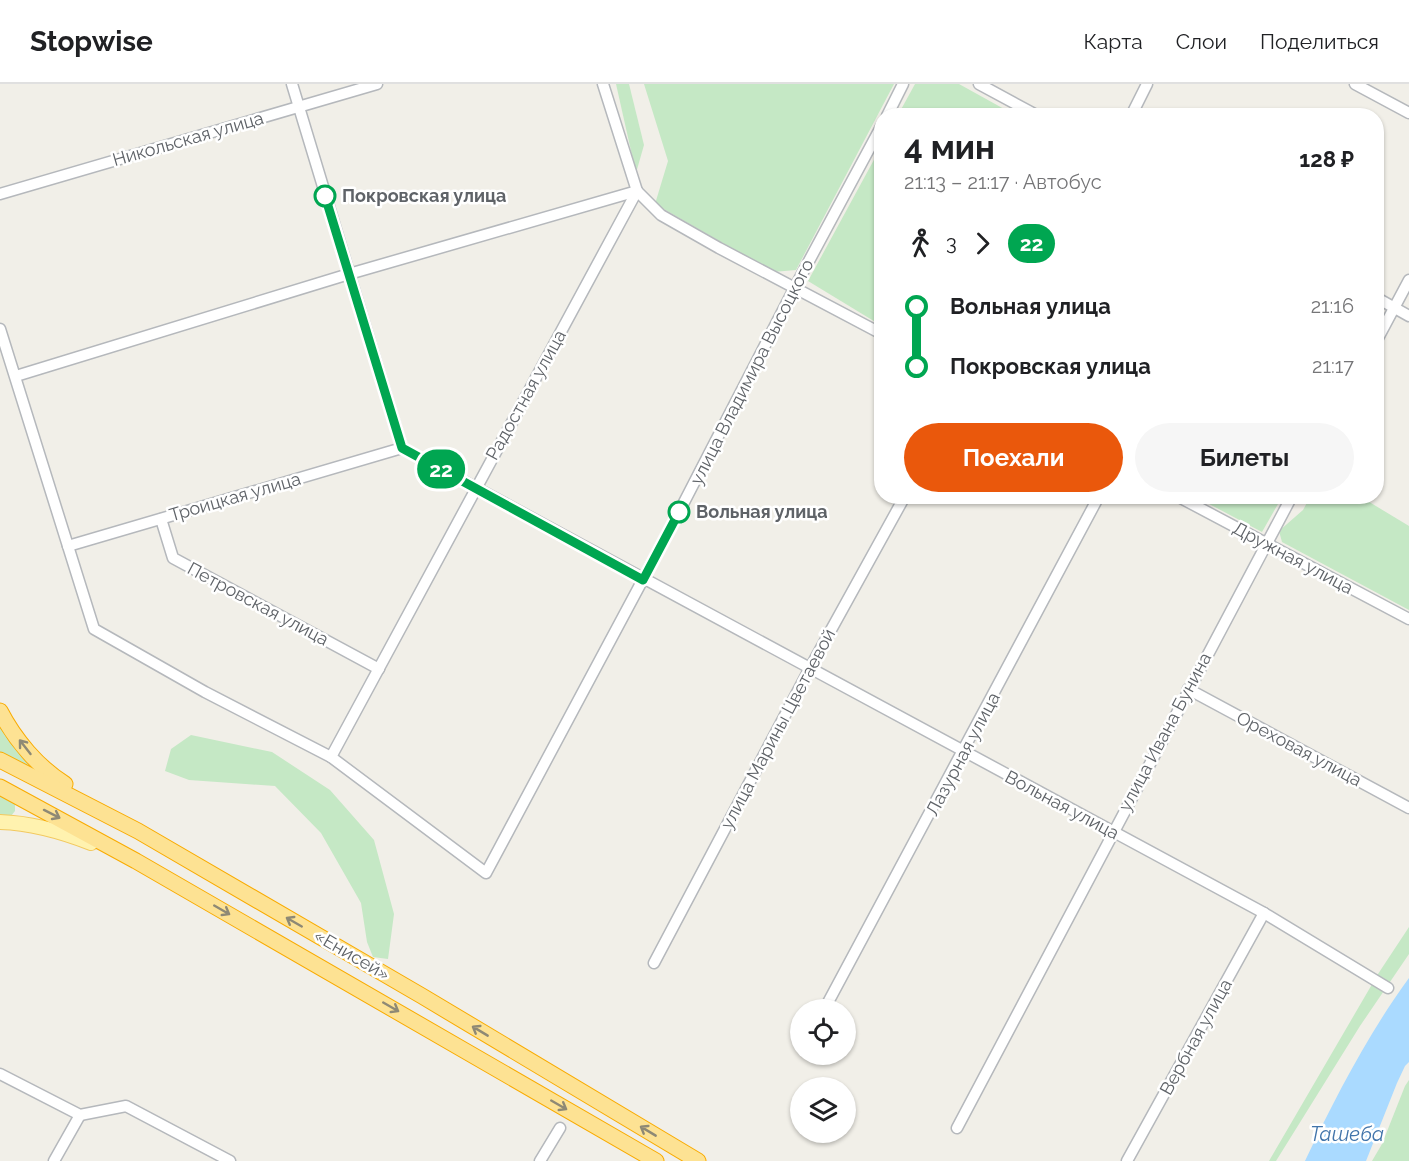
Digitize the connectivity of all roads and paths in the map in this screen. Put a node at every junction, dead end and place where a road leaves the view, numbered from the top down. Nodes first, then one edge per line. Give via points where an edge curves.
1 (292, 84) edge
2 (376, 84) edge
3 (603, 84) edge
4 (903, 84) edge
5 (979, 84) edge
6 (1147, 84) edge
7 (1355, 84) edge
8 (297, 108) junction
9 (891, 108) edge
10 (1023, 108) edge
11 (1135, 108) edge
12 (1409, 113) edge
13 (874, 140) edge
14 (637, 191) junction
15 (0, 194) edge
16 (349, 274) junction
17 (1409, 280) edge
18 (795, 287) junction
19 (1384, 302) edge
20 (1394, 308) junction
21 (1409, 316) edge
22 (1384, 327) edge
23 (0, 329) edge
24 (874, 330) edge
25 (20, 375) junction
26 (402, 448) junction
27 (476, 488) junction
28 (900, 504) edge
29 (1095, 504) edge
30 (1192, 504) edge
31 (1287, 504) edge
32 (160, 519) junction
33 (1265, 543) junction
34 (68, 546) junction
35 (643, 580) junction
36 (1409, 619) edge
37 (810, 668) junction
38 (379, 669) junction
39 (1188, 689) junction
40 (0, 711) edge
41 (964, 752) junction
42 (331, 757) junction
43 (0, 760) edge
44 (0, 787) edge
45 (1409, 808) edge
46 (0, 822) edge
47 (138, 831) junction
48 (1112, 832) junction
49 (136, 861) junction
50 (1264, 913) junction
51 (654, 963) dead end
52 (1388, 988) dead end
53 (830, 999) edge
54 (0, 1074) edge
55 (80, 1115) junction
56 (560, 1128) dead end
57 (957, 1128) dead end
58 (54, 1161) edge
59 (230, 1161) edge
60 (540, 1161) edge
61 (656, 1161) edge
62 (698, 1161) edge
63 (1127, 1161) edge

1 - 8 street
2 - 8 street, Никольская улица
3 - 14 street
4 - 9 street
5 - 10 street
6 - 11 street
7 - 12 street
8 - 15 street, Никольская улица
8 - 16 street
13 - 18 street, улица Владимира Высоцкого
14 - 16 street
14 - 18 street via 680,227
14 - 27 street, Радостная улица
16 - 25 street
16 - 26 street
17 - 20 street
18 - 24 street
18 - 35 street, улица Владимира Высоцкого
19 - 20 street
20 - 21 street
20 - 22 street
23 - 25 street
25 - 34 street
26 - 27 street, Вольная улица
26 - 32 street, Троицкая улица
27 - 35 street, Вольная улица
27 - 38 street, Радостная улица
28 - 37 street, улица Марины Цветаевой
29 - 41 street, Лазурная улица
30 - 33 street, Дружная улица
31 - 33 street, улица Ивана Бунина
32 - 34 street, Троицкая улица
32 - 38 street, Петровская улица via 173,558
33 - 36 street, Дружная улица
33 - 39 street, улица Ивана Бунина
34 - 42 street via 94,629
35 - 37 street, Вольная улица
35 - 42 street, улица Владимира Высоцкого via 486,873
37 - 41 street, Вольная улица
37 - 51 street, улица Марины Цветаевой
38 - 42 street, Радостная улица
39 - 45 street, Ореховая улица
39 - 48 street, улица Ивана Бунина
47 -> 40 highway via 50,775 28,752
41 - 48 street, Вольная улица
41 - 53 street, Лазурная улица
43 - 47 highway, «Енисей»
44 -> 49 highway, «Енисей»
46 - 49 main road via 76,837
62 -> 47 highway, «Енисей»
48 - 50 street, Вольная улица
48 - 57 street, улица Ивана Бунина
49 -> 61 highway, «Енисей»
50 - 52 street, Вольная улица
50 - 63 street, Вербная улица
54 - 55 street
55 - 58 street
55 - 59 street via 126,1106
56 - 60 street

